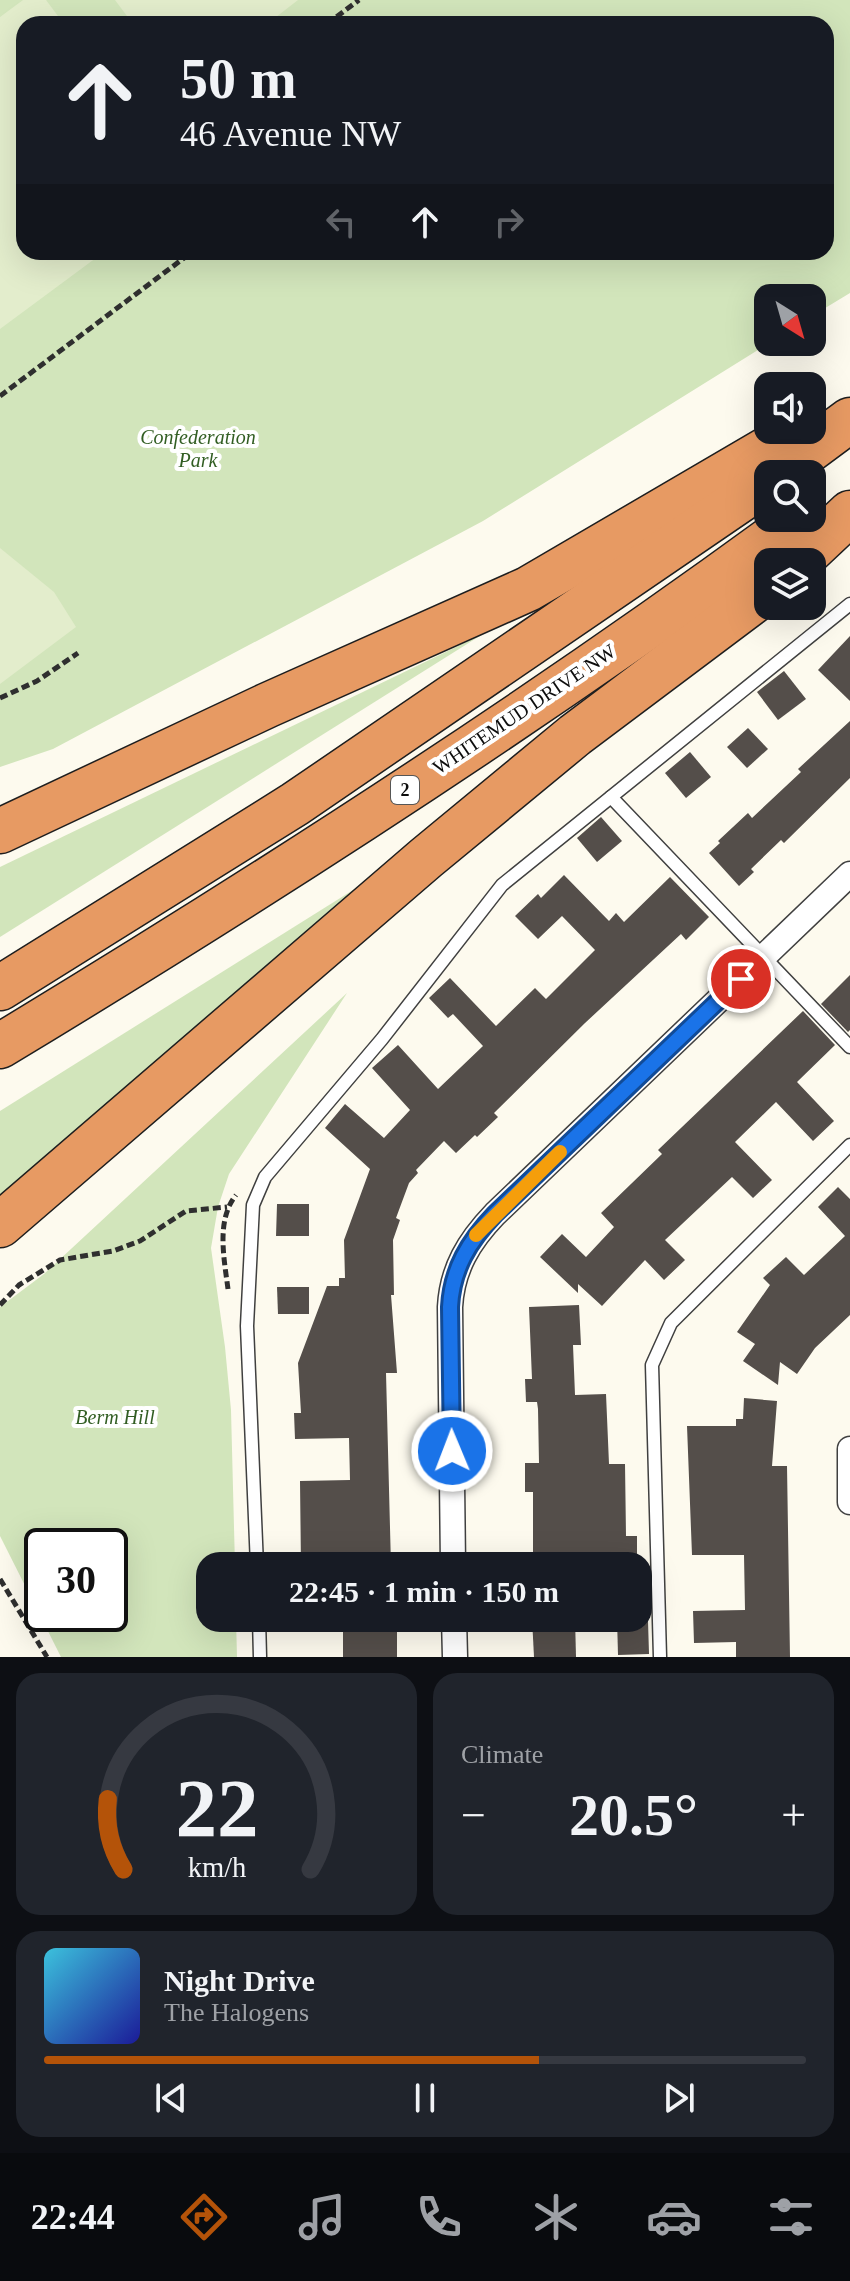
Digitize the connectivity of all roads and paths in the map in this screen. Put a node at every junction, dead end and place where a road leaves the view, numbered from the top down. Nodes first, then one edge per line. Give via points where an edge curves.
1 (359, 0) edge
2 (338, 16) edge
3 (181, 260) edge
4 (0, 396) edge
5 (850, 401) edge
6 (826, 415) edge
7 (850, 420) edge
8 (776, 444) edge
9 (796, 460) edge
10 (850, 481) edge
11 (754, 491) edge
12 (826, 499) edge
13 (850, 513) edge
14 (779, 532) edge
15 (813, 548) edge
16 (754, 601) edge
17 (850, 604) edge
18 (78, 653) dead end
19 (0, 698) edge
20 (611, 797) junction
21 (0, 831) edge
22 (850, 874) edge
23 (763, 958) junction
24 (0, 988) edge
25 (0, 1046) edge
26 (850, 1047) edge
27 (850, 1145) edge
28 (89, 1151) junction
29 (236, 1194) dead end
30 (226, 1207) junction
31 (0, 1225) edge
32 (0, 1260) edge
33 (229, 1300) dead end
34 (0, 1305) edge
35 (850, 1449) edge
36 (850, 1502) edge
37 (256, 1552) edge
38 (453, 1552) edge
39 (0, 1579) edge
40 (259, 1632) edge
41 (454, 1632) edge
42 (47, 1657) edge
43 (260, 1657) edge
44 (455, 1657) edge
45 (660, 1657) edge

1 - 2 path
3 - 4 path
5 - 6 highway
7 - 9 highway
8 - 21 highway via 528,589
10 - 12 highway
11 - 24 highway via 295,804
13 - 15 highway
14 - 25 highway, WHITEMUD DRIVE NW / 2 via 358,821
16 - 28 highway via 426,858
17 - 20 lane
18 - 19 path
20 - 23 lane
20 - 37 lane via 502,885 265,1177 253,1205 247,1326
22 - 23 street
23 - 26 lane
23 - 38 street via 495,1214 462,1257 450,1307
27 - 45 lane via 671,1323 652,1365
28 - 31 highway
28 - 32 highway
29 - 30 path
30 - 33 path via 222,1247
30 - 34 path via 186,1211 140,1241 60,1260 19,1285
35 - 36 street
39 - 42 path
40 - 43 lane
41 - 44 street

